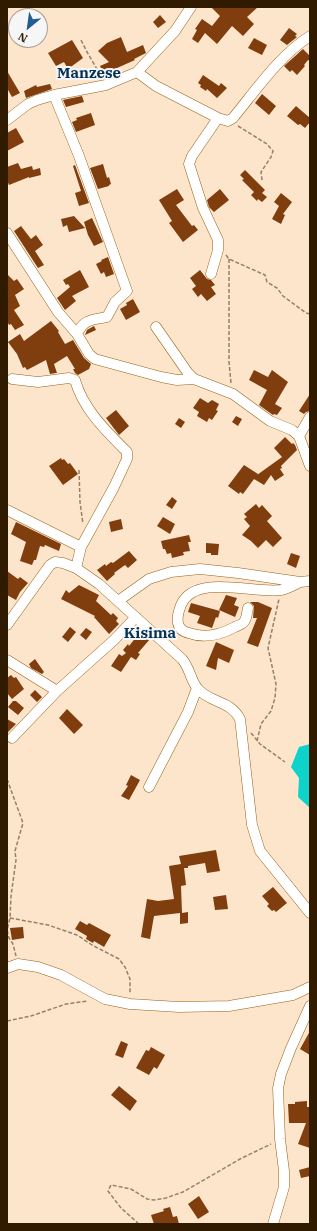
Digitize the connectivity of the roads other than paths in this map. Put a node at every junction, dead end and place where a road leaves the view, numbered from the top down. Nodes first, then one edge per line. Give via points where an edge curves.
1 (191, 7) edge
2 (310, 36) edge
3 (136, 72) junction
4 (54, 95) junction
5 (223, 119) junction
6 (7, 120) edge
7 (7, 233) edge
8 (211, 274) dead end
9 (156, 327) dead end
10 (77, 334) junction
11 (194, 378) junction
12 (12, 379) dead end
13 (310, 417) edge
14 (298, 436) junction
15 (310, 466) edge
16 (7, 510) edge
17 (81, 547) junction
18 (76, 568) junction
19 (305, 582) edge
20 (118, 601) junction
21 (248, 608) dead end
22 (136, 617) junction
23 (7, 625) edge
24 (7, 660) edge
25 (197, 688) junction
26 (57, 691) junction
27 (12, 738) dead end
28 (149, 787) dead end
29 (310, 913) edge
30 (7, 968) edge
31 (310, 987) edge
32 (310, 1006) edge
33 (274, 1224) edge

1 - 3 street via 175,31
2 - 5 street via 277,64 233,118
3 - 4 street via 106,85
3 - 5 street via 156,86
4 - 6 street via 28,104
4 - 10 street via 79,156 127,291 115,302 107,317 87,321
5 - 8 street via 192,156 189,164 203,208 218,240 218,250
7 - 10 street via 58,312
9 - 11 street
10 - 11 street via 95,359 161,377 177,380
11 - 14 street via 233,394 270,421 292,430
12 - 17 street via 38,382 69,378 75,380 78,392 99,424 127,452 127,459 114,487
13 - 14 street
14 - 15 street
16 - 17 street
17 - 18 street
18 - 20 street
18 - 23 street via 55,562 50,565
19 - 20 street via 200,569 171,572 149,578
19 - 21 street via 281,590 216,587 198,590 188,594 183,601 179,609 178,624 182,631 189,634 201,637 214,635 243,623
20 - 22 street
22 - 25 street via 187,664
22 - 26 street
24 - 26 street
25 - 28 street via 188,712
25 - 29 street via 227,704 237,713 240,719 252,825 260,851
26 - 27 street
30 - 31 street via 18,964 38,967 61,975 105,998 130,1004 179,1007 229,1006 292,995
32 - 33 street via 291,1048 278,1088 284,1187

